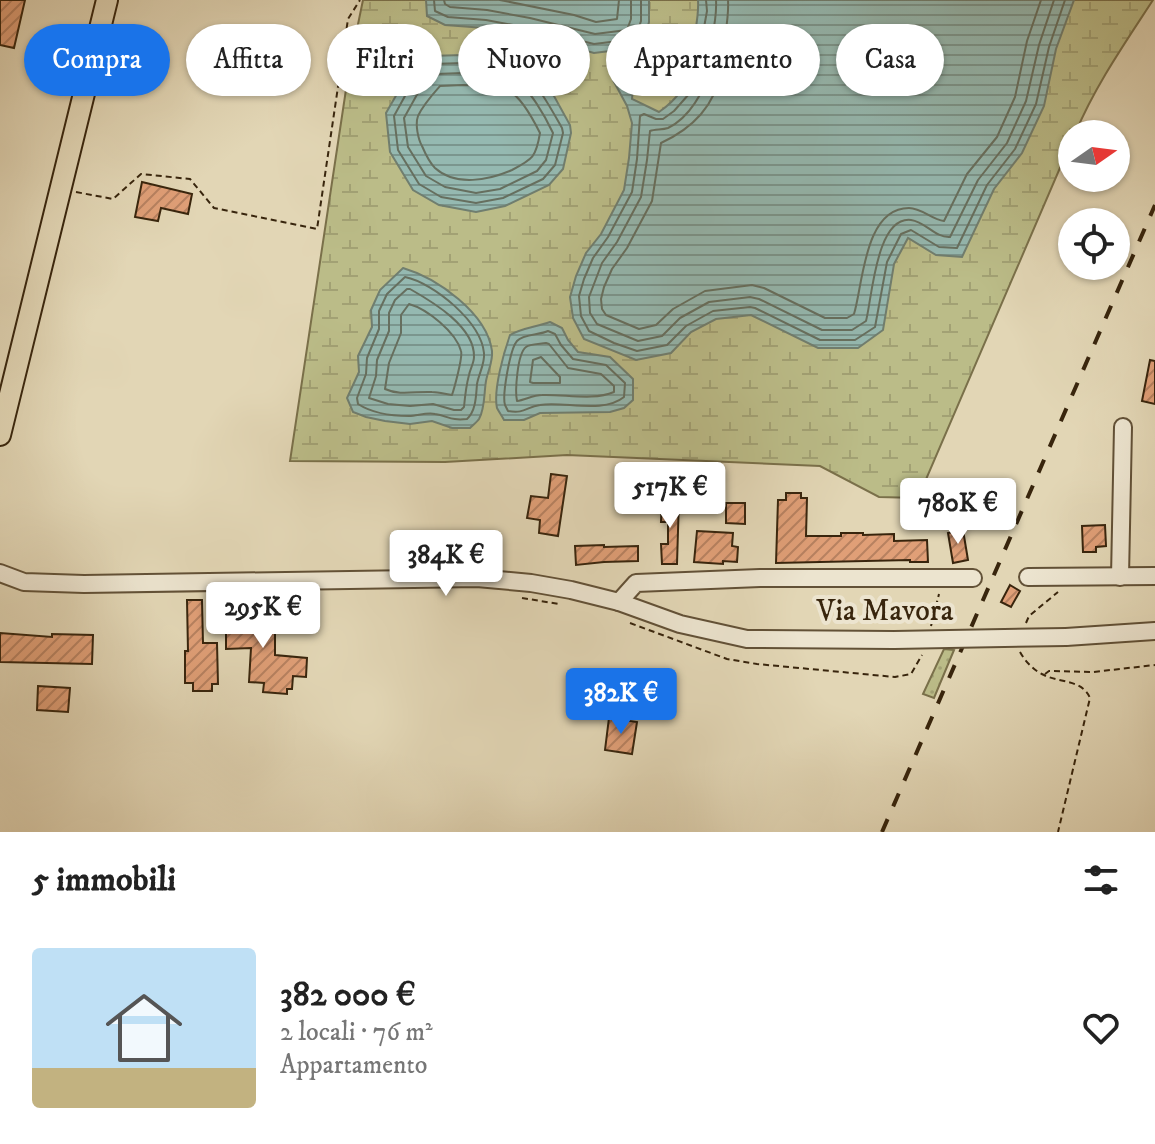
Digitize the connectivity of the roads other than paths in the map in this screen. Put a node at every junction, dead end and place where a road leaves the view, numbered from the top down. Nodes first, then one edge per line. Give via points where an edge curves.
1 (107, 0) edge
2 (1123, 427) dead end
3 (0, 435) edge
4 (0, 573) edge
5 (1155, 576) edge
6 (1028, 577) dead end
7 (1120, 577) junction
8 (973, 578) dead end
9 (619, 602) junction
10 (1155, 631) edge

1 - 3 main road
2 - 7 street
4 - 9 street, Via Mavora via 24,582 86,588 477,578 531,583
5 - 7 street
6 - 7 street
8 - 9 street, Via Mavora via 636,583
9 - 10 street, Via Mavora, bridge via 680,624 747,639 1066,637

